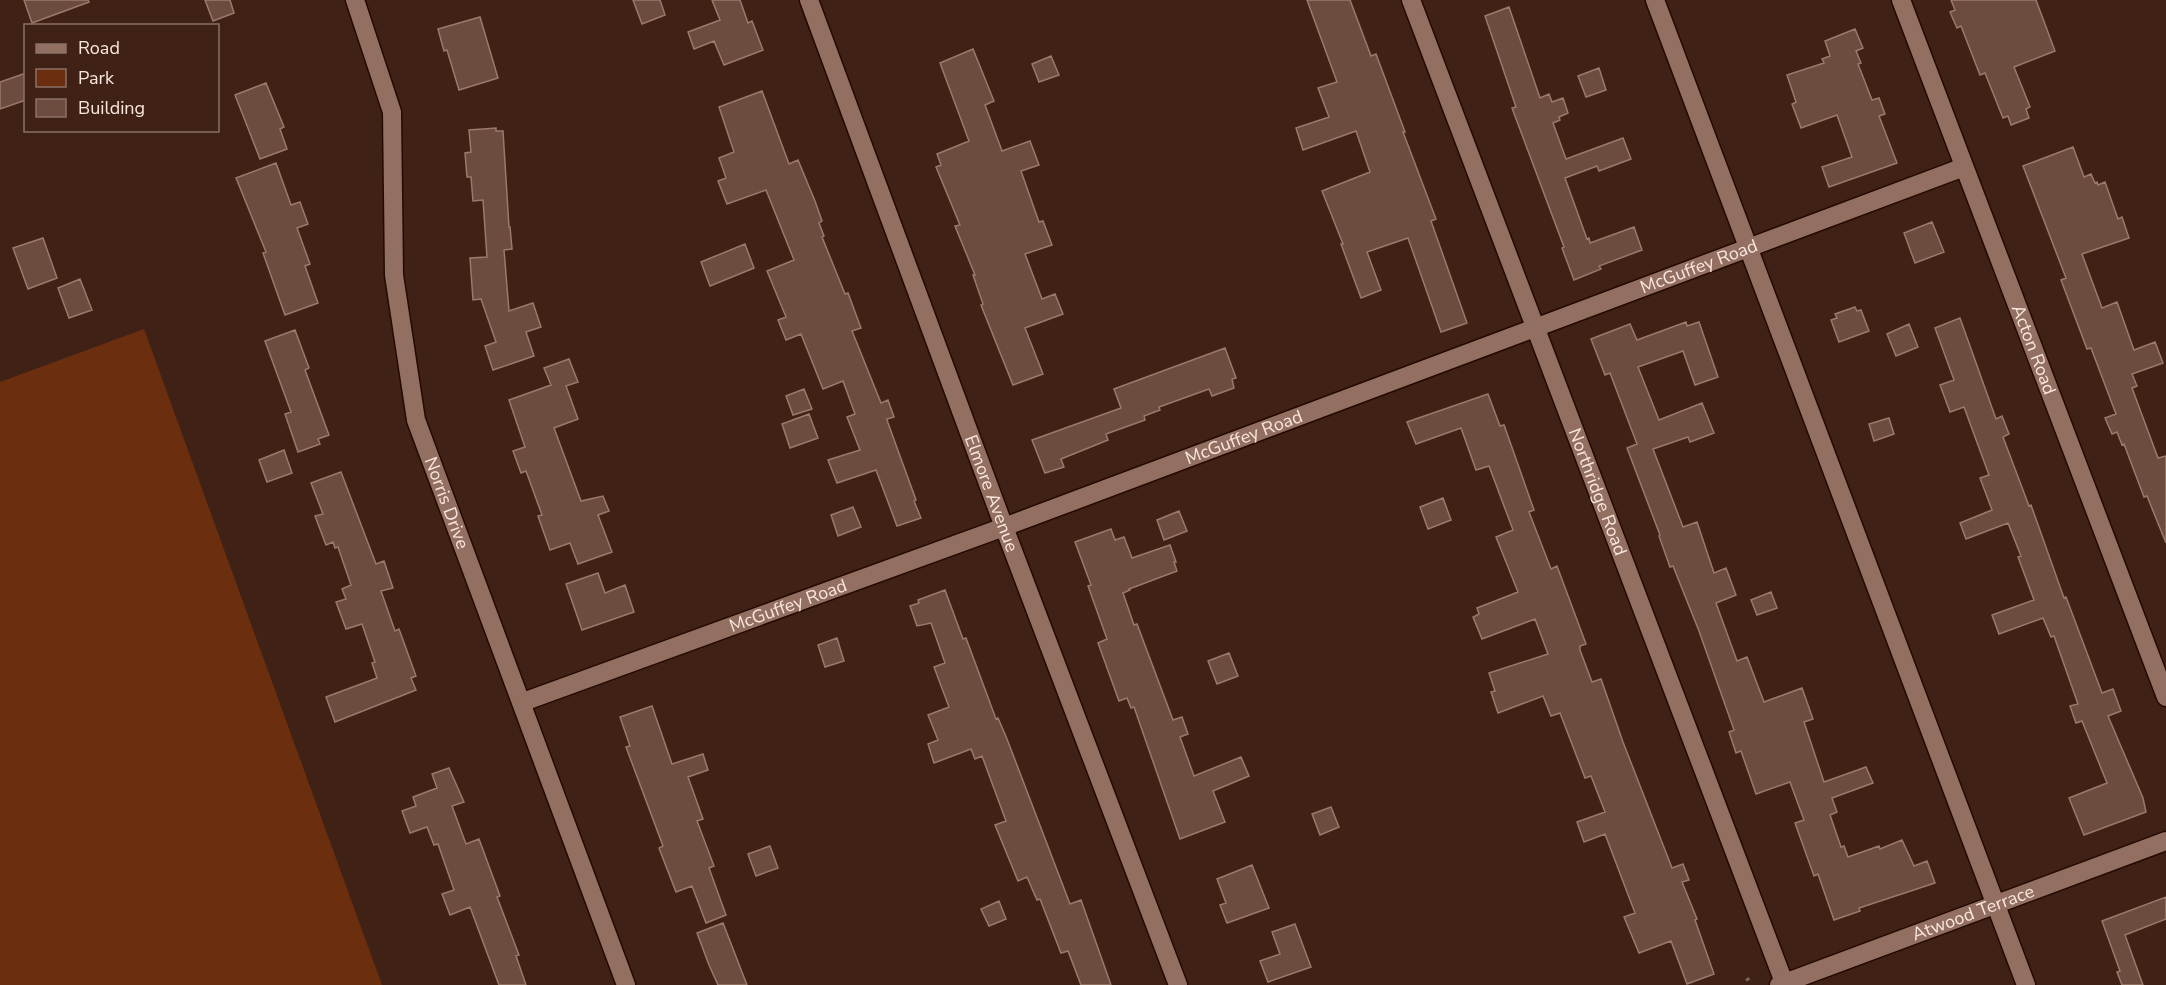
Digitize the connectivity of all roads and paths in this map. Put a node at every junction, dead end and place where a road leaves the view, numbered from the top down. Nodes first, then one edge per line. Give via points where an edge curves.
1 (355, 0) edge
2 (809, 0) edge
3 (1411, 0) edge
4 (1655, 0) edge
5 (1901, 0) edge
6 (1964, 168) junction
7 (1748, 248) junction
8 (1535, 327) junction
9 (1004, 527) junction
10 (2166, 698) edge
11 (523, 702) junction
12 (2166, 842) edge
13 (1996, 904) junction
14 (1783, 984) edge
15 (626, 985) edge
16 (1178, 985) edge
17 (2026, 985) edge

1 - 11 street, Norris Drive via 392,112 394,275 416,420
2 - 9 street, Elmore Avenue
3 - 8 street, Northridge Road
4 - 7 street
5 - 6 street, Acton Road
6 - 7 street, McGuffey Road
6 - 10 street, Acton Road
7 - 8 street, McGuffey Road
7 - 13 street
8 - 9 street, McGuffey Road
8 - 14 street, Northridge Road
9 - 11 street, McGuffey Road
9 - 16 street, Elmore Avenue
11 - 15 street, Norris Drive
12 - 13 street, Atwood Terrace
13 - 14 street, Atwood Terrace
13 - 17 street

